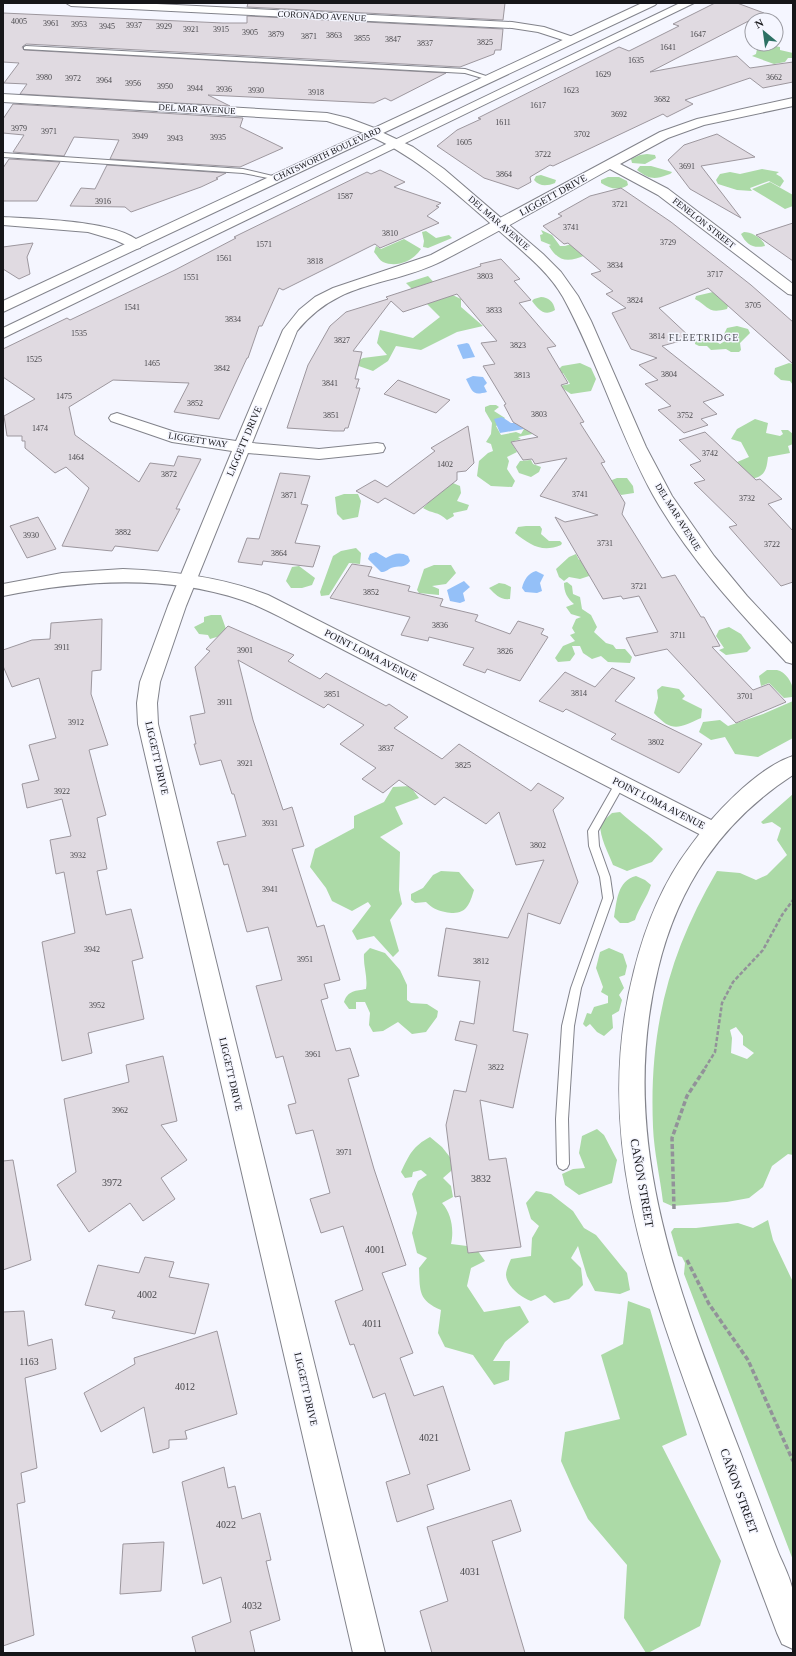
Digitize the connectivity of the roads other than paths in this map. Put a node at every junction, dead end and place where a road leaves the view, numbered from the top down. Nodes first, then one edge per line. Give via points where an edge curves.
1 (71, 3) edge
2 (651, 3) edge
3 (689, 3) edge
4 (572, 40) junction
5 (26, 48) dead end
6 (489, 78) junction
7 (3, 98) edge
8 (793, 102) edge
9 (373, 132) junction
10 (399, 144) junction
11 (3, 155) edge
12 (610, 164) junction
13 (278, 178) junction
14 (3, 222) edge
15 (499, 224) junction
16 (135, 245) junction
17 (793, 291) edge
18 (3, 307) edge
19 (3, 334) edge
20 (117, 418) dead end
21 (242, 447) junction
22 (376, 448) dead end
23 (186, 581) junction
24 (3, 590) edge
25 (793, 657) edge
26 (793, 764) edge
27 (620, 783) junction
28 (713, 831) junction
29 (564, 1164) dead end
30 (793, 1633) edge
31 (369, 1653) edge

1 - 4 street, CORONADO AVENUE via 512,25 540,29
2 - 4 main road, CHATSWORTH BOULEVARD
3 - 10 street
4 - 6 main road, CHATSWORTH BOULEVARD
5 - 6 lane via 465,71
6 - 9 main road, CHATSWORTH BOULEVARD
7 - 9 street, DEL MAR AVENUE via 323,117 341,120
8 - 12 street, LIGGETT DRIVE via 688,126 664,135
9 - 10 main road, DEL MAR AVENUE
9 - 13 main road, CHATSWORTH BOULEVARD
10 - 15 main road, DEL MAR AVENUE via 430,163
10 - 19 street
11 - 13 lane via 243,171
12 - 15 street, LIGGETT DRIVE
12 - 17 street, FENELON STREET via 663,192
13 - 16 main road, CHATSWORTH BOULEVARD
14 - 16 street via 86,228 118,236
15 - 21 street, LIGGETT DRIVE via 431,260 342,288 308,308 290,330
15 - 25 main road, DEL MAR AVENUE via 550,268 570,297 654,480 692,542 744,606
16 - 18 main road, CHATSWORTH BOULEVARD
20 - 21 street, LIGGETT WAY via 168,436
21 - 22 street, LIGGETT WAY via 319,454
21 - 23 street, LIGGETT DRIVE
23 - 24 main road, POINT LOMA AVENUE via 139,576 94,577 58,580
23 - 27 main road, POINT LOMA AVENUE via 243,593 279,608
23 - 31 street, LIGGETT DRIVE via 150,682 148,724
26 - 28 main road, CAÑON STREET via 749,795
27 - 28 main road, POINT LOMA AVENUE
27 - 29 lane via 595,825 592,837 605,877 608,898 576,988 568,1026 562,1119
28 - 30 main road, CAÑON STREET via 689,865 671,898 652,949 633,1045 633,1135 646,1217 677,1320

